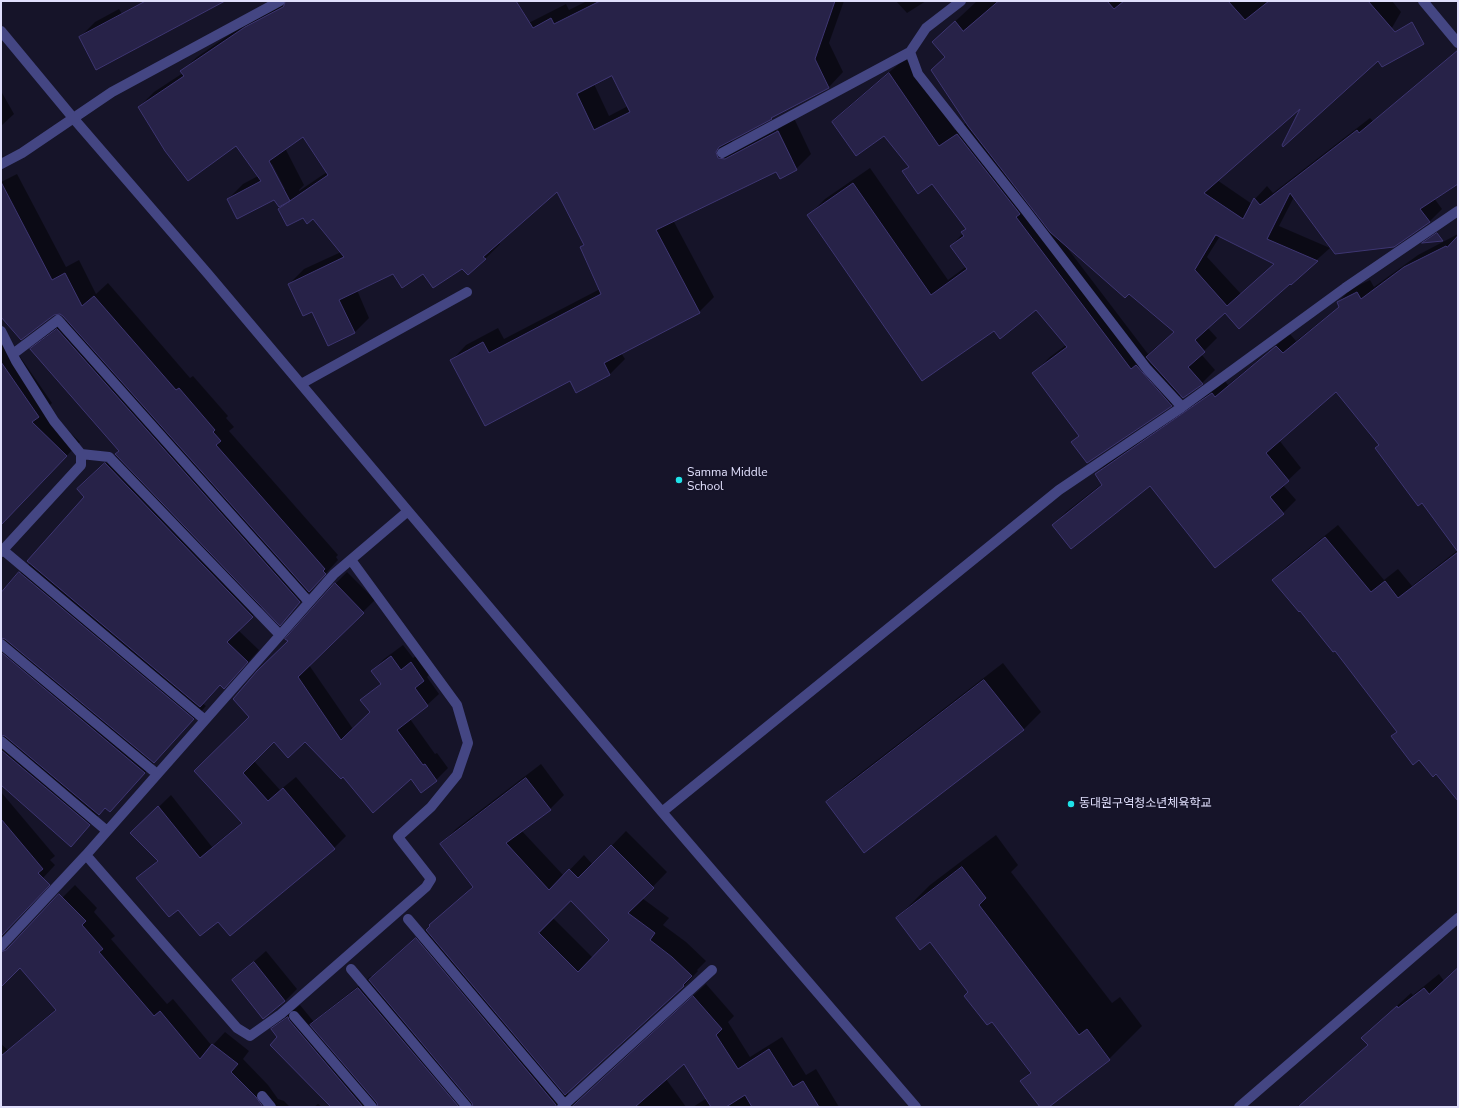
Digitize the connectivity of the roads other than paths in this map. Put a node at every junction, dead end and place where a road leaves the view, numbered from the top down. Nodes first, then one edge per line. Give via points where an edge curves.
1 (280, 1) edge
2 (961, 1) edge
3 (1423, 1) edge
4 (1, 32) edge
5 (1458, 43) edge
6 (910, 52) junction
7 (74, 119) junction
8 (722, 153) dead end
9 (1, 164) edge
10 (1458, 211) edge
11 (467, 292) dead end
12 (1, 331) edge
13 (13, 354) junction
14 (301, 384) junction
15 (1182, 407) junction
16 (81, 454) junction
17 (408, 511) junction
18 (2, 551) edge
19 (351, 560) junction
20 (309, 602) junction
21 (280, 635) junction
22 (1, 644) edge
23 (205, 720) junction
24 (1, 741) edge
25 (157, 774) junction
26 (662, 812) junction
27 (107, 831) junction
28 (86, 855) junction
29 (1458, 918) edge
30 (408, 919) dead end
31 (1, 946) edge
32 (351, 969) dead end
33 (712, 970) dead end
34 (294, 1016) dead end
35 (262, 1096) dead end
36 (563, 1106) edge
37 (271, 1107) edge
38 (372, 1107) edge
39 (467, 1107) edge
40 (916, 1107) edge
41 (1239, 1107) edge

1 - 7 street via 112,92
2 - 6 street via 926,28
3 - 5 street
4 - 7 street
6 - 8 street
6 - 15 street via 918,74 1147,369
7 - 9 street
7 - 14 street
10 - 15 street via 1345,288
11 - 14 street
12 - 13 street
13 - 16 street via 54,420
13 - 20 street via 58,320
14 - 17 street
15 - 26 street via 1059,490
16 - 18 street via 81,465
16 - 21 street via 109,456
17 - 19 street
17 - 26 street
18 - 23 street
19 - 20 street via 334,574
19 - 28 street via 457,705 468,743 457,775 431,807 398,837 431,879 426,887 281,1014 250,1036 237,1028
20 - 21 street
21 - 23 street
22 - 25 street
23 - 25 street
24 - 27 street
25 - 27 street
26 - 40 street
27 - 28 street
28 - 31 street
29 - 41 street
30 - 36 street
32 - 39 street
33 - 36 street
34 - 38 street
35 - 37 street

